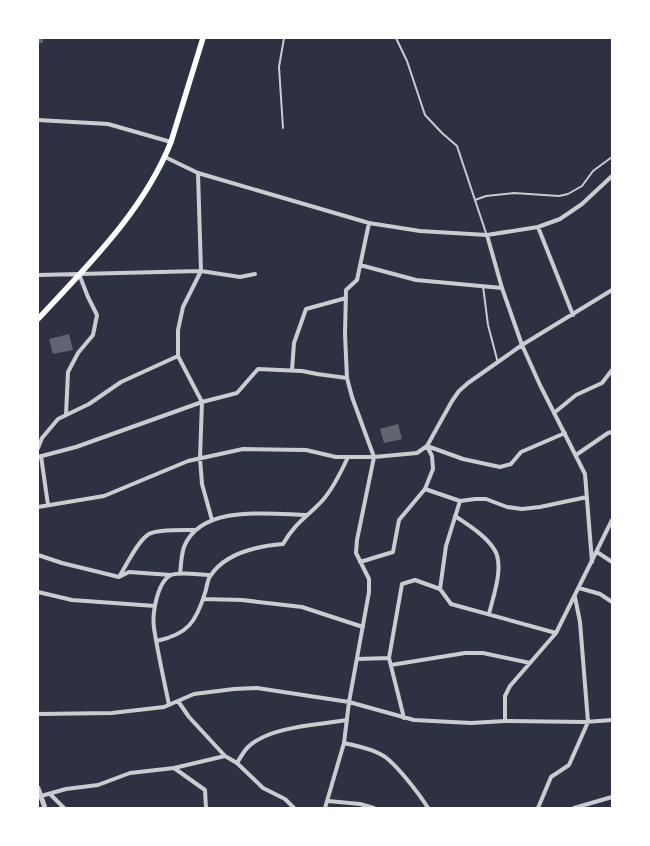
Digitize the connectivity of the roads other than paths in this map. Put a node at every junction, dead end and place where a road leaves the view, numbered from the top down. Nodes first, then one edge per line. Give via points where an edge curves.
1 (203, 38) edge
2 (284, 38) edge
3 (396, 38) edge
4 (38, 120) edge
5 (283, 128) dead end
6 (171, 142) junction
7 (165, 157) junction
8 (612, 157) edge
9 (198, 173) junction
10 (612, 176) edge
11 (475, 200) junction
12 (368, 223) junction
13 (538, 227) junction
14 (487, 235) junction
15 (360, 265) junction
16 (201, 271) junction
17 (80, 274) junction
18 (255, 274) dead end
19 (38, 275) edge
20 (483, 286) junction
21 (502, 288) junction
22 (612, 290) edge
23 (346, 298) junction
24 (573, 314) junction
25 (38, 319) edge
26 (522, 345) junction
27 (178, 356) junction
28 (498, 362) junction
29 (292, 370) junction
30 (612, 370) edge
31 (347, 378) junction
32 (202, 402) junction
33 (554, 413) junction
34 (66, 415) junction
35 (612, 432) edge
36 (565, 433) junction
37 (427, 446) junction
38 (38, 448) edge
39 (576, 455) junction
40 (39, 457) edge
41 (348, 457) junction
42 (374, 457) junction
43 (200, 458) junction
44 (425, 489) junction
45 (587, 498) junction
46 (460, 501) junction
47 (48, 505) junction
48 (38, 507) edge
49 (306, 515) junction
50 (455, 516) junction
51 (212, 520) junction
52 (612, 520) edge
53 (196, 530) junction
54 (597, 552) junction
55 (38, 555) edge
56 (360, 562) junction
57 (592, 562) junction
58 (612, 562) edge
59 (180, 574) junction
60 (210, 575) junction
61 (171, 576) junction
62 (119, 577) junction
63 (579, 588) junction
64 (440, 589) junction
65 (38, 592) edge
66 (575, 597) junction
67 (203, 599) junction
68 (612, 602) edge
69 (155, 606) junction
70 (489, 614) junction
71 (363, 626) junction
72 (556, 633) junction
73 (157, 641) junction
74 (389, 658) junction
75 (357, 659) junction
76 (530, 663) junction
77 (390, 665) junction
78 (178, 701) junction
79 (349, 702) junction
80 (169, 705) junction
81 (38, 714) edge
82 (404, 718) junction
83 (346, 720) junction
84 (612, 720) edge
85 (504, 721) junction
86 (588, 722) junction
87 (344, 743) junction
88 (225, 756) junction
89 (237, 763) junction
90 (174, 768) junction
91 (38, 788) edge
92 (50, 794) junction
93 (41, 796) junction
94 (612, 797) edge
95 (328, 801) junction
96 (360, 806) edge
97 (45, 808) edge
98 (64, 808) edge
99 (206, 808) edge
100 (294, 808) edge
101 (325, 808) edge
102 (374, 808) edge
103 (428, 808) edge
104 (538, 808) edge
105 (574, 808) edge

1 - 6 main road
2 - 5 lane via 279,67
3 - 11 lane via 425,115 457,146
4 - 6 street via 108,124
6 - 7 main road
7 - 9 street
7 - 17 main road via 140,201
8 - 11 lane via 593,171 582,186 568,194 514,193
9 - 12 street
9 - 16 street
10 - 13 street via 571,212
11 - 14 lane
12 - 14 street via 420,231
12 - 15 street
13 - 14 street
13 - 24 street
14 - 21 street
15 - 20 street via 416,280
15 - 23 street via 357,280 346,290
16 - 17 street
16 - 18 street via 240,277
16 - 27 street via 183,307 178,330
17 - 19 street
17 - 25 main road
17 - 34 street via 97,315 93,335 68,372
20 - 21 street
20 - 28 lane via 488,325
21 - 26 street
22 - 24 street
23 - 29 street via 306,310 294,343
23 - 31 street
24 - 26 street
26 - 28 street
26 - 33 street
27 - 32 street
27 - 34 street via 121,382
28 - 37 street via 459,391
29 - 31 street
29 - 32 street via 258,369 237,393
30 - 33 street via 602,383 576,395
31 - 42 street
32 - 40 street
32 - 43 street
33 - 36 street
34 - 38 street via 58,419
35 - 39 street
36 - 37 street via 521,452 511,464 500,467 463,459
36 - 39 street
37 - 42 street via 417,453
37 - 44 street via 433,469
39 - 45 street via 586,474
40 - 47 street
41 - 42 street
41 - 43 street via 306,450 243,450
41 - 49 street via 324,499
42 - 56 street via 357,540 356,553
43 - 47 street via 104,496
43 - 51 street via 202,484
44 - 46 street
44 - 56 street via 399,520 392,552
45 - 46 street via 522,509 486,500
45 - 57 street
46 - 50 street
47 - 48 street
49 - 51 street via 240,514
49 - 60 street via 283,544 245,551 225,561
50 - 64 street via 446,546
50 - 70 street via 481,534 495,550 499,574
51 - 53 street
52 - 54 street
53 - 59 street via 184,547
53 - 62 street via 149,534
54 - 57 street
54 - 58 street
55 - 62 street
56 - 71 street via 369,579 370,592
57 - 63 street
59 - 60 street
59 - 61 street
60 - 67 street
61 - 62 street via 129,572
61 - 69 street via 160,588
63 - 66 street
63 - 68 street via 600,594
64 - 70 street via 451,604
64 - 74 street via 415,580 402,584
65 - 69 street via 72,600
66 - 72 street
66 - 86 street
67 - 71 street via 302,607
67 - 73 street via 188,628 171,638
69 - 73 street
70 - 72 street
71 - 75 street
72 - 76 street
73 - 80 street
74 - 75 street
74 - 77 street
75 - 79 street
76 - 77 street via 484,653 465,653
76 - 85 street via 505,696
77 - 82 street
78 - 79 street via 194,694 257,688
78 - 80 street
78 - 88 street
79 - 82 street
79 - 83 street
80 - 81 street via 112,713
82 - 85 street via 471,724
83 - 87 street
83 - 89 street via 287,729 262,737 248,747
84 - 86 street
85 - 86 street
86 - 104 street via 569,765 551,777
87 - 95 street
87 - 103 street via 384,756
88 - 89 street
88 - 90 street
89 - 100 street via 263,788 285,799
90 - 92 street via 130,772 98,785
90 - 99 street via 205,790
91 - 93 street
92 - 93 street
92 - 98 street
93 - 97 street
94 - 105 street
95 - 96 street
95 - 101 street
96 - 102 street

